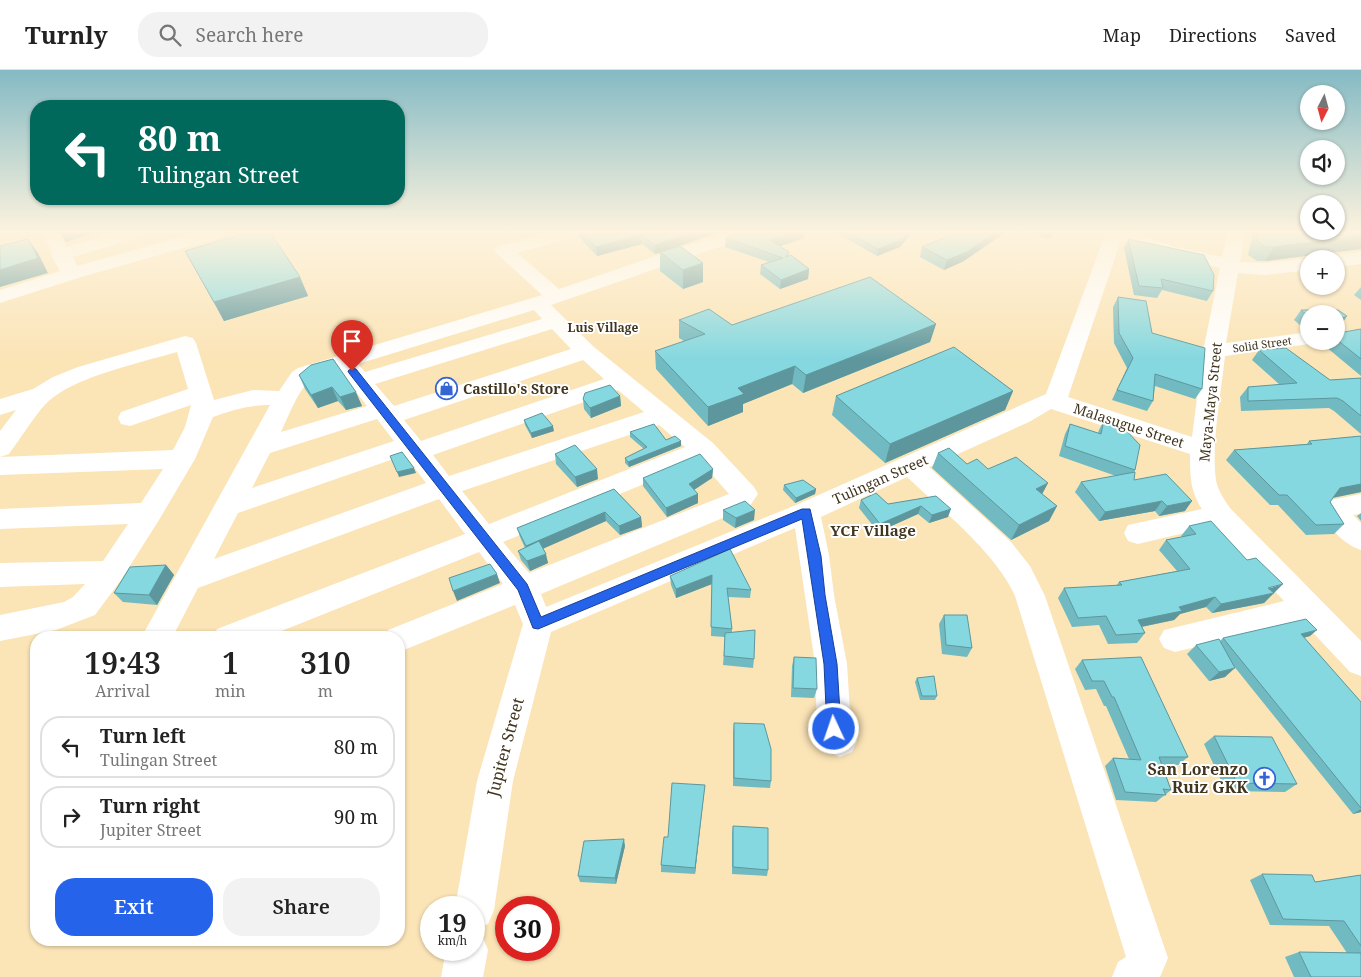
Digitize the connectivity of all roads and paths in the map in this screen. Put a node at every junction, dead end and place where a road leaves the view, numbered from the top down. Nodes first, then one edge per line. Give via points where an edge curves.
1 (70, 274) edge
2 (524, 274) edge
3 (622, 274) edge
4 (1100, 274) edge
5 (1228, 274) edge
6 (0, 297) edge
7 (547, 300) junction
8 (556, 321) junction
9 (1300, 339) edge
10 (1214, 351) junction
11 (586, 352) junction
12 (344, 361) junction
13 (360, 381) junction
14 (621, 381) junction
15 (41, 394) junction
16 (285, 399) junction
17 (1055, 401) junction
18 (201, 403) junction
19 (0, 407) edge
20 (386, 413) junction
21 (662, 415) junction
22 (130, 418) dead end
23 (261, 447) junction
24 (0, 448) edge
25 (413, 448) junction
26 (704, 449) junction
27 (1203, 449) junction
28 (182, 459) junction
29 (910, 465) junction
30 (0, 466) edge
31 (444, 487) junction
32 (1361, 504) edge
33 (229, 506) junction
34 (806, 512) junction
35 (148, 513) junction
36 (1220, 515) junction
37 (0, 519) edge
38 (1138, 533) dead end
39 (484, 538) junction
40 (1361, 539) edge
41 (111, 572) junction
42 (0, 575) edge
43 (188, 580) junction
44 (523, 587) junction
45 (1309, 608) junction
46 (538, 624) junction
47 (0, 628) edge
48 (160, 631) edge
49 (246, 631) edge
50 (405, 636) edge
51 (1176, 639) dead end
52 (1361, 662) edge
53 (840, 741) dead end
54 (476, 896) edge
55 (465, 961) edge
56 (462, 977) edge
57 (1134, 977) edge

1 - 6 street
2 - 7 street
3 - 7 street
4 - 17 street
5 - 10 street, Maya-Maya Street
7 - 8 street
7 - 12 street
8 - 11 street
8 - 13 street
9 - 10 street, Solid Street
10 - 27 street, Maya-Maya Street
11 - 14 street
11 - 20 street
12 - 13 street
12 - 16 street via 306,373 296,380
13 - 20 street
14 - 21 street
14 - 25 street
15 - 18 street via 86,372 185,343
15 - 19 street
15 - 24 street
16 - 18 street via 265,396
16 - 23 street
17 - 27 street, Malasugue Street
17 - 29 street, Tulingan Street via 1047,400 1020,416
18 - 22 street
18 - 28 street via 199,426
20 - 23 street
20 - 25 street
21 - 26 street
21 - 31 street
23 - 33 street
25 - 31 street
25 - 33 street
26 - 39 street
26 - 44 street via 745,494 740,500
27 - 36 street, Maya-Maya Street via 1203,481 1208,497
28 - 30 street
28 - 35 street
29 - 34 street, Tulingan Street
29 - 57 street via 1001,550 1020,574 1030,596 1147,958 1142,971
31 - 39 street
31 - 43 street
32 - 40 street via 1341,507 1336,511 1337,516
33 - 43 street
34 - 46 street, Tulingan Street
34 - 53 street via 831,664 834,729
35 - 37 street
35 - 41 street
36 - 38 street
36 - 45 street, Maya-Maya Street
39 - 44 street
39 - 49 street
41 - 42 street
41 - 47 street via 85,605 73,612
43 - 48 street
44 - 46 street
44 - 50 street
45 - 51 street
45 - 52 street, Maya-Maya Street
46 - 54 street, Jupiter Street via 495,781
55 - 56 street

